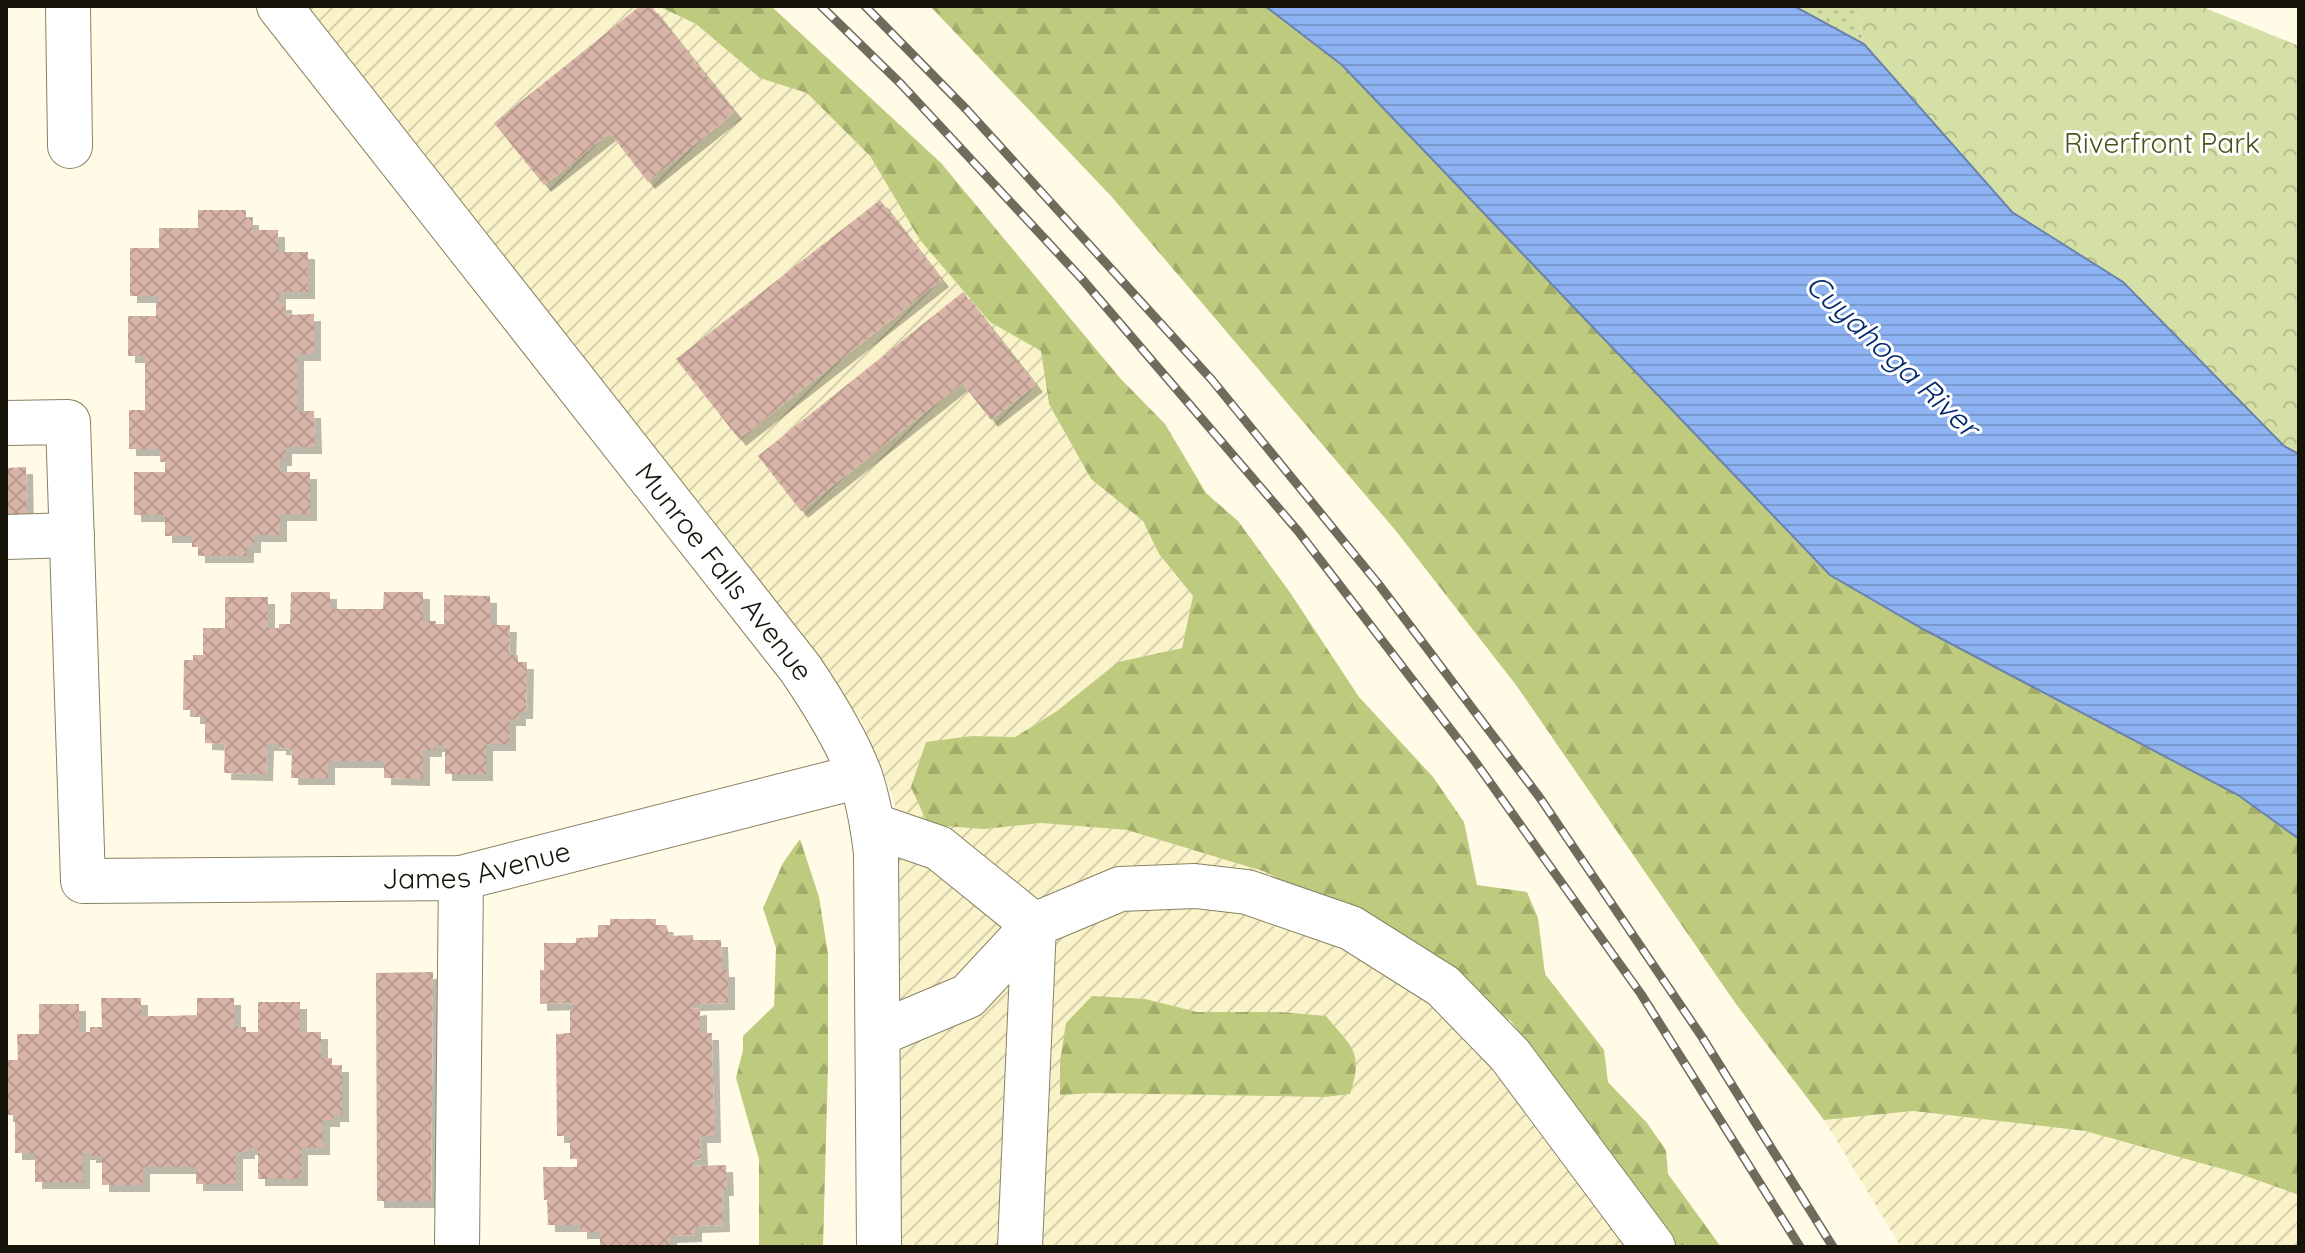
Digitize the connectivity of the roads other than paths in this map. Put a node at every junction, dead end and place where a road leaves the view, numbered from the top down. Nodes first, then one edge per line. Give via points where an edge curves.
1 (68, 6) edge
2 (279, 6) edge
3 (70, 146) dead end
4 (6, 423) edge
5 (72, 535) junction
6 (6, 537) edge
7 (860, 776) junction
8 (872, 825) junction
9 (461, 878) junction
10 (1034, 925) junction
11 (878, 1034) junction
12 (457, 1247) edge
13 (879, 1247) edge
14 (1020, 1247) edge
15 (1653, 1247) edge

1 - 3 street
2 - 7 street, Munroe Falls Avenue via 800,668
4 - 5 street via 68,422
5 - 6 street
5 - 9 street, James Avenue via 83,881
7 - 8 street, Munroe Falls Avenue
7 - 9 street, James Avenue
8 - 10 street via 939,848
8 - 11 street, Munroe Falls Avenue
9 - 12 street
10 - 11 street via 968,996
10 - 14 street
10 - 15 street via 1120,889 1195,886 1247,892 1351,928 1443,986 1510,1055
11 - 13 street, Munroe Falls Avenue

